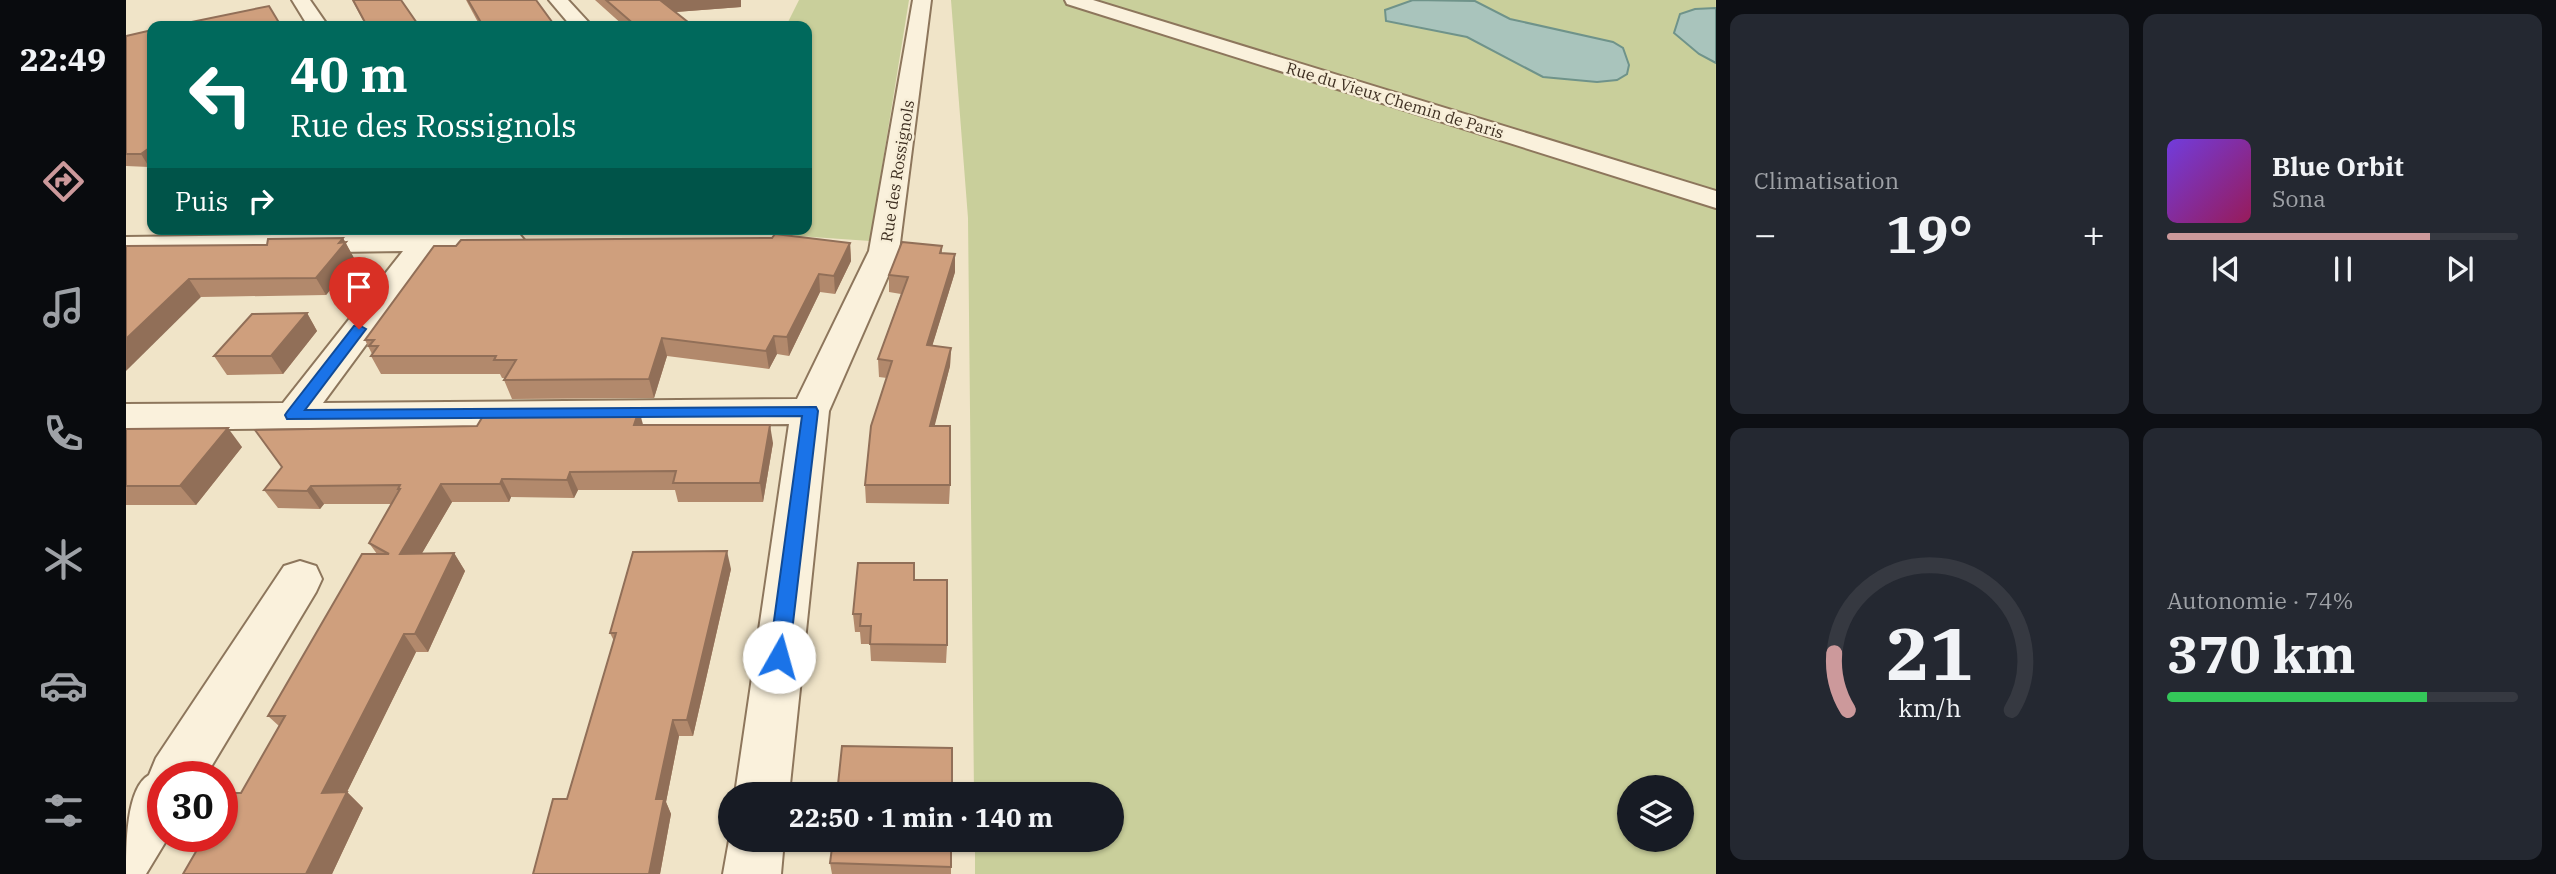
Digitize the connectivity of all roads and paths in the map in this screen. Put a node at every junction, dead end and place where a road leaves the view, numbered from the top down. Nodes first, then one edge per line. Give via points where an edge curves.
1 (301, 0) edge
2 (558, 0) edge
3 (922, 0) edge
4 (1074, 0) edge
5 (315, 21) edge
6 (577, 21) edge
7 (1716, 200) edge
8 (537, 241) edge
9 (426, 242) junction
10 (126, 246) edge
11 (810, 411) junction
12 (293, 415) junction
13 (126, 417) edge
14 (300, 579) dead end
15 (185, 761) edge
16 (764, 782) edge
17 (147, 821) edge
18 (755, 852) edge
19 (126, 854) edge
20 (752, 874) edge

1 - 5 street
2 - 6 street
3 - 11 street, Rue des Rossignols via 884,251
4 - 7 street, Rue du Vieux Chemin de Paris
8 - 9 street
9 - 10 street
9 - 12 street
11 - 12 street
11 - 16 street, Rue des Rossignols
12 - 13 street
14 - 15 street
17 - 19 street
18 - 20 street

